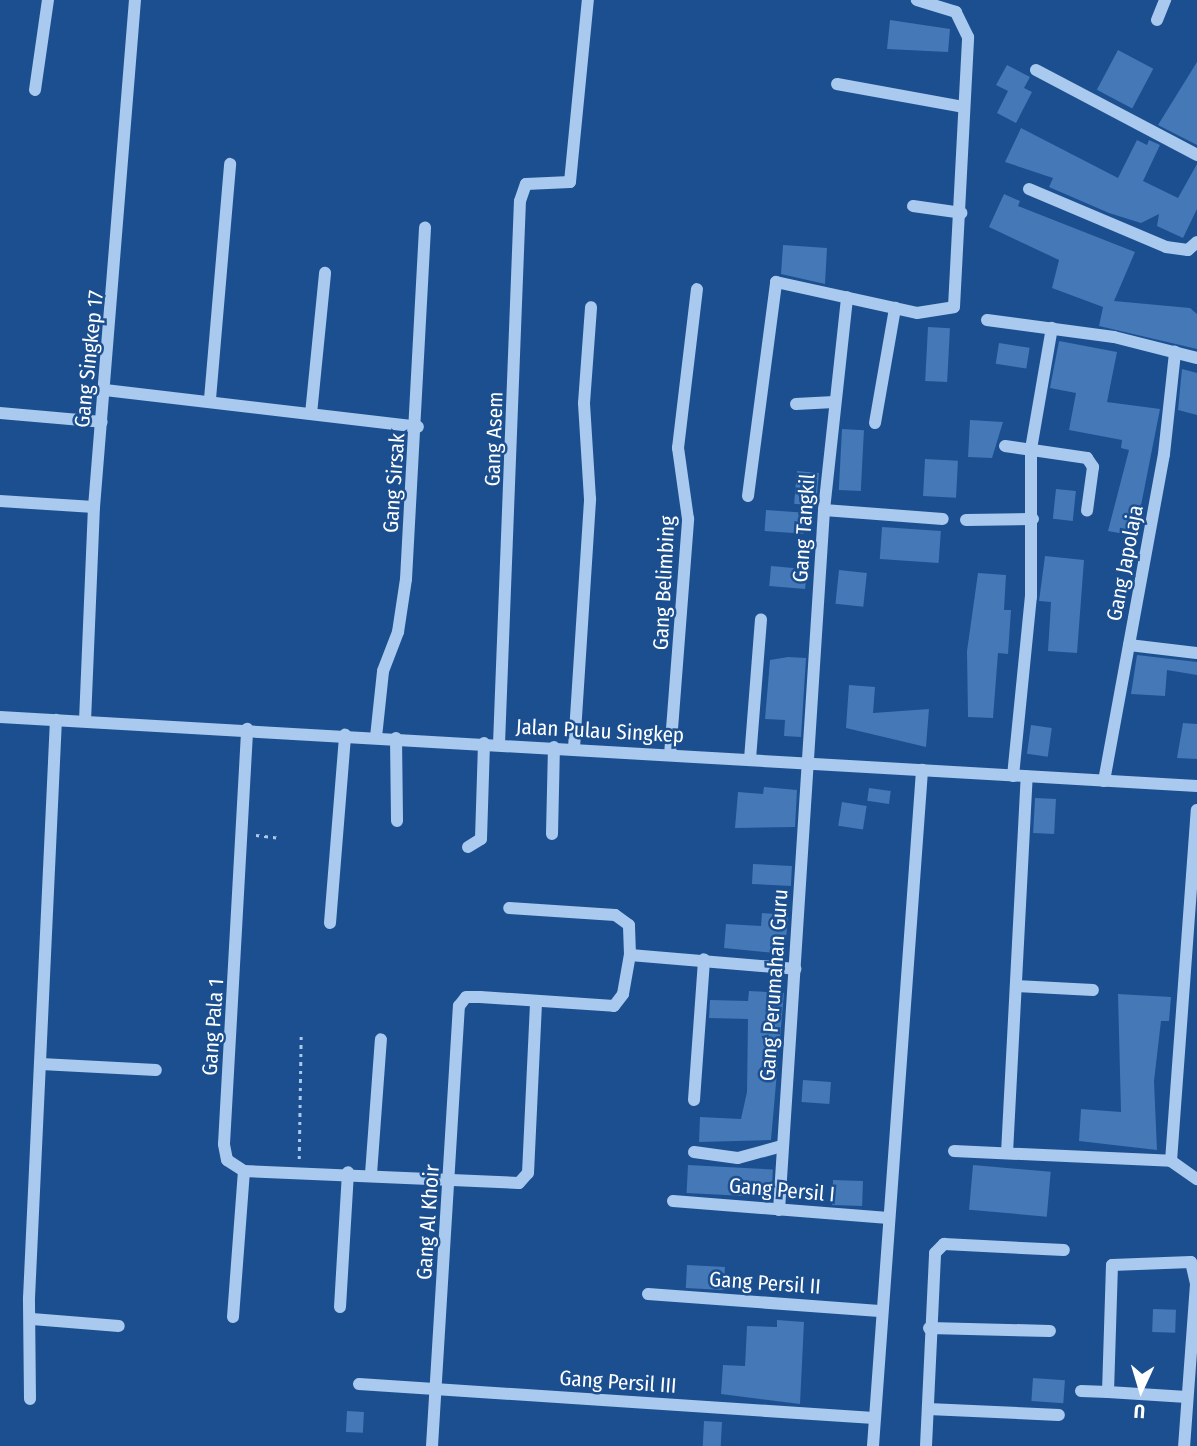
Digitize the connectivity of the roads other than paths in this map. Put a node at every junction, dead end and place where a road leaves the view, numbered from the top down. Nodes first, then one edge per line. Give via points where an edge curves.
1 (48, 0) edge
2 (135, 0) edge
3 (588, 0) edge
4 (917, 0) edge
5 (1165, 0) edge
6 (1157, 20) dead end
7 (1036, 70) dead end
8 (837, 84) dead end
9 (35, 90) dead end
10 (964, 107) junction
11 (1197, 155) edge
12 (230, 164) dead end
13 (1028, 189) dead end
14 (913, 206) dead end
15 (962, 213) junction
16 (425, 228) dead end
17 (1197, 242) edge
18 (325, 273) dead end
19 (697, 289) dead end
20 (847, 297) junction
21 (591, 307) dead end
22 (895, 308) junction
23 (987, 320) dead end
24 (1052, 328) junction
25 (1175, 352) junction
26 (1197, 358) edge
27 (105, 390) junction
28 (210, 399) junction
29 (834, 402) junction
30 (796, 404) dead end
31 (0, 413) edge
32 (312, 414) junction
33 (102, 422) junction
34 (875, 423) dead end
35 (418, 427) junction
36 (1005, 446) dead end
37 (1031, 449) junction
38 (748, 496) dead end
39 (0, 501) edge
40 (94, 507) junction
41 (824, 510) junction
42 (1087, 511) dead end
43 (943, 519) dead end
44 (1033, 519) junction
45 (966, 520) dead end
46 (761, 619) dead end
47 (1129, 645) junction
48 (1197, 653) edge
49 (0, 717) edge
50 (55, 720) junction
51 (85, 721) junction
52 (247, 729) junction
53 (345, 735) junction
54 (376, 737) junction
55 (396, 738) junction
56 (484, 743) junction
57 (499, 744) junction
58 (554, 747) junction
59 (573, 748) junction
60 (670, 755) junction
61 (750, 759) junction
62 (809, 763) junction
63 (925, 770) junction
64 (1013, 776) junction
65 (1027, 777) junction
66 (1104, 781) junction
67 (1197, 786) edge
68 (1197, 810) edge
69 (397, 821) dead end
70 (552, 834) dead end
71 (468, 847) dead end
72 (509, 908) dead end
73 (330, 923) dead end
74 (630, 955) junction
75 (704, 959) junction
76 (795, 969) junction
77 (1016, 986) junction
78 (1093, 990) dead end
79 (536, 1003) junction
80 (381, 1039) dead end
81 (41, 1064) junction
82 (156, 1070) dead end
83 (694, 1100) dead end
84 (782, 1146) junction
85 (954, 1151) dead end
86 (694, 1152) dead end
87 (1007, 1153) junction
88 (1171, 1161) junction
89 (244, 1171) junction
90 (348, 1172) junction
91 (371, 1174) junction
92 (1197, 1179) edge
93 (450, 1183) junction
94 (673, 1201) dead end
95 (779, 1210) junction
96 (888, 1218) junction
97 (1064, 1250) dead end
98 (648, 1294) dead end
99 (340, 1307) dead end
100 (879, 1311) junction
101 (233, 1317) dead end
102 (32, 1319) junction
103 (119, 1326) dead end
104 (929, 1328) junction
105 (1050, 1331) dead end
106 (359, 1384) dead end
107 (436, 1389) junction
108 (1082, 1391) dead end
109 (1108, 1392) junction
110 (1187, 1397) junction
111 (30, 1399) dead end
112 (928, 1409) junction
113 (1059, 1415) dead end
114 (874, 1418) junction
115 (432, 1446) edge
116 (873, 1446) edge
117 (926, 1446) edge
118 (1184, 1446) edge

1 - 9 street
2 - 27 street, Gang Singkep 17
3 - 57 street, Gang Asem via 571,178 526,184 520,201
4 - 10 street via 942,5 963,20
5 - 6 street
7 - 11 street
8 - 10 street
10 - 15 street
12 - 28 street
13 - 17 street via 1166,247 1188,250
14 - 15 street
15 - 22 street via 954,307 936,314
16 - 35 street, Gang Sirsak
18 - 32 street
19 - 60 street, Gang Belimbing via 678,448 688,519
20 - 22 street
20 - 29 street, Gang Tangkil
20 - 38 street via 776,282
21 - 59 street via 584,403 590,499
22 - 34 street
23 - 24 street
24 - 25 street
24 - 37 street
25 - 26 street
25 - 47 street, Gang Japolaja via 1164,454
27 - 28 street
27 - 33 street, Gang Singkep 17
28 - 32 street
29 - 30 street
29 - 41 street, Gang Tangkil
31 - 33 street
32 - 35 street
33 - 40 street, Gang Singkep 17
35 - 54 street, Gang Sirsak via 406,579 398,632 383,671
36 - 37 street
37 - 42 street via 1087,457 1093,467
37 - 44 street
39 - 40 street
40 - 51 street, Gang Singkep 17
41 - 43 street
41 - 62 street, Gang Tangkil
44 - 45 street
44 - 64 street
46 - 61 street
47 - 48 street
47 - 66 street, Gang Japolaja
49 - 50 street, Jalan Pulau Singkep
50 - 51 street, Jalan Pulau Singkep
50 - 81 street
51 - 52 street, Jalan Pulau Singkep
52 - 53 street, Jalan Pulau Singkep
52 - 89 street, Gang Pala 1 via 245,833 224,1144 228,1160
53 - 54 street, Jalan Pulau Singkep
53 - 73 street
54 - 55 street, Jalan Pulau Singkep
55 - 56 street, Jalan Pulau Singkep
55 - 69 street
56 - 57 street, Jalan Pulau Singkep
56 - 71 street via 481,839
57 - 58 street, Jalan Pulau Singkep
58 - 59 street, Jalan Pulau Singkep
58 - 70 street
59 - 60 street, Jalan Pulau Singkep
60 - 61 street, Jalan Pulau Singkep
61 - 62 street, Jalan Pulau Singkep
62 - 63 street, Jalan Pulau Singkep
62 - 76 street, Gang Perumahan Guru
63 - 64 street, Jalan Pulau Singkep
63 - 96 street
64 - 65 street, Jalan Pulau Singkep
65 - 66 street, Jalan Pulau Singkep
65 - 77 street
66 - 67 street, Jalan Pulau Singkep
68 - 88 street
72 - 74 street via 615,915 629,925
74 - 75 street
74 - 79 street via 618,1004
75 - 76 street
75 - 83 street
76 - 84 street, Gang Perumahan Guru
77 - 78 street
77 - 87 street
79 - 93 street via 528,1173 501,1187
79 - 93 street, Gang Al Khoir via 480,996 462,1001
80 - 91 street
81 - 82 street
81 - 102 street
84 - 86 street via 738,1158
84 - 95 street, Gang Perumahan Guru
85 - 87 street
87 - 88 street
88 - 92 street
89 - 90 street
89 - 101 street
90 - 91 street
90 - 99 street
91 - 93 street
93 - 107 street, Gang Al Khoir
94 - 95 street, Gang Persil I
95 - 96 street, Gang Persil I
96 - 100 street
97 - 104 street via 940,1246
98 - 100 street, Gang Persil II
100 - 114 street
102 - 103 street
102 - 111 street
104 - 105 street
104 - 112 street
106 - 107 street, Gang Persil III
107 - 114 street, Gang Persil III
107 - 115 street, Gang Al Khoir
108 - 109 street
109 - 110 street
109 - 110 street via 1112,1265 1191,1262 1196,1284
110 - 118 street
112 - 113 street
112 - 117 street
114 - 116 street

